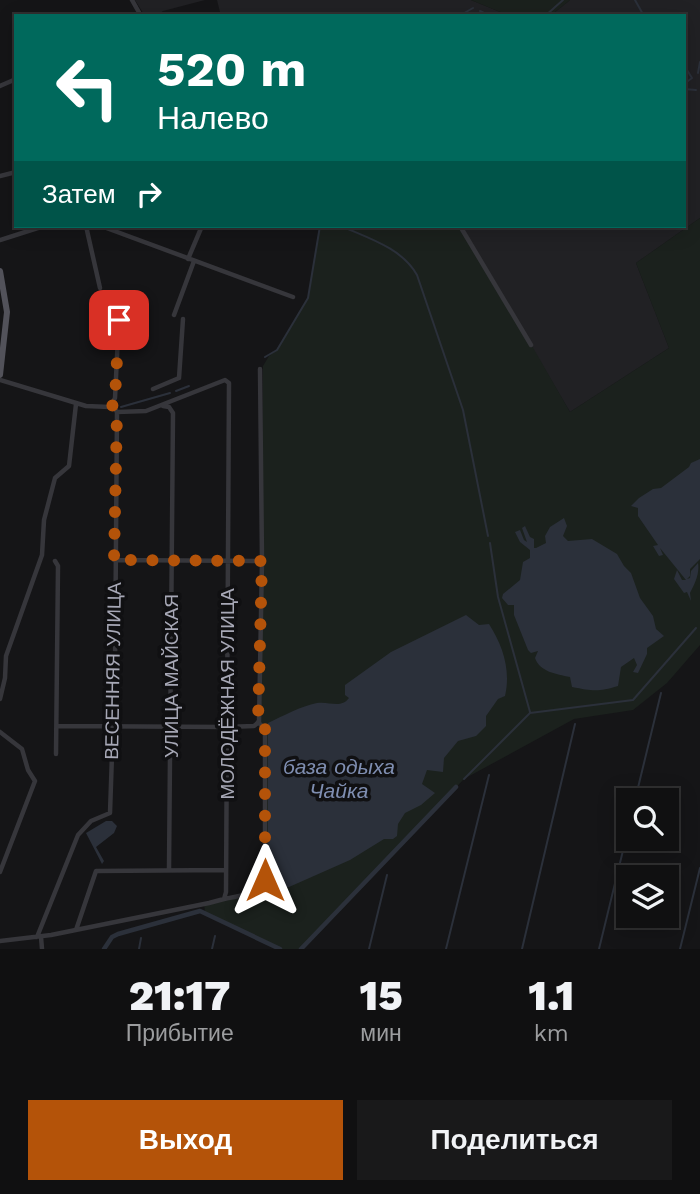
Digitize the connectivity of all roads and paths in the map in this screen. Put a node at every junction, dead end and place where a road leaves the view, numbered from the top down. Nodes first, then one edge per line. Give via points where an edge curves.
1 (38, 228) edge
2 (86, 228) edge
3 (106, 228) edge
4 (201, 228) edge
5 (461, 228) edge
6 (0, 240) edge
7 (191, 260) junction
8 (0, 271) edge
9 (100, 288) dead end
10 (120, 295) dead end
11 (293, 297) dead end
12 (174, 315) dead end
13 (183, 319) dead end
14 (531, 345) dead end
15 (260, 369) dead end
16 (0, 375) edge
17 (153, 389) dead end
18 (76, 404) junction
19 (112, 405) junction
20 (163, 406) junction
21 (117, 412) junction
22 (114, 560) junction
23 (55, 561) dead end
24 (171, 561) junction
25 (262, 561) junction
26 (228, 562) junction
27 (0, 699) edge
28 (258, 722) junction
29 (57, 726) junction
30 (113, 727) junction
31 (171, 727) junction
32 (226, 727) junction
33 (0, 732) edge
34 (57, 754) dead end
35 (169, 870) junction
36 (226, 870) junction
37 (0, 872) edge
38 (223, 899) junction
39 (76, 930) junction
40 (39, 937) junction
41 (0, 941) edge
42 (42, 949) edge

1 - 6 street
2 - 9 street
3 - 7 street
4 - 7 street
5 - 14 street
7 - 11 street
7 - 12 street
8 - 16 main road via 7,312
10 - 19 street
13 - 17 street via 179,378
15 - 25 street
16 - 18 street
18 - 19 street
18 - 27 street via 69,466 55,478 44,520 42,555 10,649
19 - 21 street
20 - 21 street, МОЛОДЁЖНАЯ УЛИЦА via 139,413
20 - 24 street, УЛИЦА МАЙСКАЯ via 173,413
20 - 26 street, МОЛОДЁЖНАЯ УЛИЦА via 225,380 229,383
21 - 22 street, ВЕСЕННЯЯ УЛИЦА
22 - 24 street
22 - 30 street, ВЕСЕННЯЯ УЛИЦА
23 - 29 street
24 - 26 street
24 - 31 street, УЛИЦА МАЙСКАЯ
25 - 26 street
25 - 28 street
26 - 32 street, МОЛОДЁЖНАЯ УЛИЦА
28 - 32 street
28 - 38 street via 265,729 265,880 256,892
29 - 30 street
29 - 34 street
30 - 31 street
30 - 40 street, ВЕСЕННЯЯ УЛИЦА via 110,813 91,821 78,835
31 - 32 street
31 - 35 street, УЛИЦА МАЙСКАЯ
32 - 36 street, МОЛОДЁЖНАЯ УЛИЦА
33 - 37 street via 22,749 35,781
35 - 36 street
35 - 39 street via 96,871
36 - 38 street, МОЛОДЁЖНАЯ УЛИЦА
38 - 39 street
39 - 40 street
40 - 41 street
40 - 42 street

